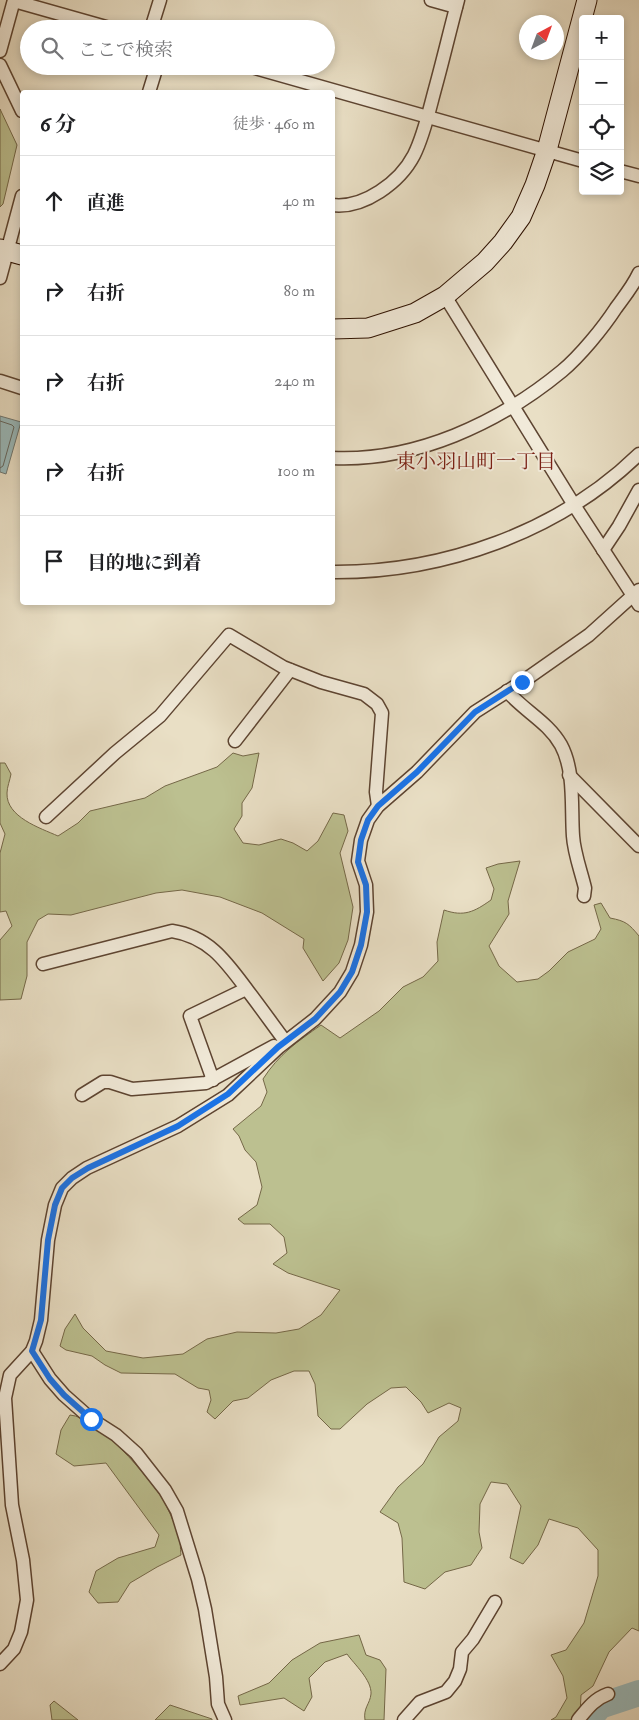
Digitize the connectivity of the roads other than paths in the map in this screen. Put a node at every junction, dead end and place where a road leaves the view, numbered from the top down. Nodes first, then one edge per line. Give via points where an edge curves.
1 (14, 0) edge
2 (160, 0) edge
3 (431, 0) edge
4 (587, 0) edge
5 (457, 4) edge
6 (82, 20) edge
7 (154, 20) edge
8 (0, 51) edge
9 (0, 65) edge
10 (155, 75) edge
11 (280, 75) edge
12 (151, 90) edge
13 (334, 90) edge
14 (335, 90) edge
15 (20, 107) edge
16 (428, 116) junction
17 (547, 150) junction
18 (579, 159) edge
19 (624, 172) edge
20 (639, 176) edge
21 (20, 205) edge
22 (335, 205) edge
23 (10, 252) edge
24 (639, 273) edge
25 (0, 278) edge
26 (445, 296) junction
27 (335, 330) edge
28 (0, 382) edge
29 (20, 387) edge
30 (514, 406) junction
31 (639, 454) edge
32 (335, 458) edge
33 (639, 490) edge
34 (574, 505) junction
35 (603, 550) junction
36 (335, 572) edge
37 (637, 597) edge
38 (290, 670) junction
39 (507, 691) junction
40 (235, 741) dead end
41 (570, 775) junction
42 (378, 806) junction
43 (46, 817) dead end
44 (639, 846) edge
45 (584, 896) dead end
46 (43, 964) dead end
47 (246, 989) junction
48 (285, 1041) junction
49 (213, 1080) junction
50 (82, 1095) dead end
51 (32, 1351) junction
52 (5, 1376) edge
53 (495, 1602) dead end
54 (0, 1664) edge
55 (608, 1694) dead end
56 (225, 1720) edge
57 (404, 1720) edge
58 (578, 1720) edge

1 - 6 street
1 - 8 street
2 - 7 street
3 - 5 street
4 - 17 street
5 - 16 street
9 - 15 street
10 - 12 street
11 - 13 street
14 - 16 street
16 - 17 street
16 - 22 street via 413,156 400,174 381,191 360,202
17 - 18 street
17 - 26 street via 521,216 485,262
19 - 20 street
21 - 23 street
23 - 25 street
24 - 30 street via 604,326 563,370
26 - 27 street via 393,321 368,328
26 - 30 street
28 - 29 street
30 - 32 street via 477,427 434,444 389,454
30 - 34 street
31 - 34 street
33 - 35 street
34 - 35 street
34 - 36 street via 536,526 454,556 411,567
35 - 37 street
37 - 39 street via 589,635
38 - 40 street
38 - 42 street via 364,694 377,704 382,713 376,792
38 - 43 street via 229,635 160,716
39 - 41 street via 551,731 561,745
39 - 42 street via 475,712 417,772
41 - 44 street
41 - 45 street via 573,838
42 - 48 street via 368,820 361,840 358,862 366,885 367,912 352,972 340,992 315,1019
46 - 47 street via 172,931 196,938 210,947 228,962
47 - 48 street
47 - 49 street via 190,1016
48 - 49 street
48 - 51 street via 228,1094 178,1126 88,1168 62,1188 48,1240 41,1320
49 - 50 street via 142,1089 103,1082
51 - 52 street
51 - 56 street via 64,1395 136,1453 177,1511 198,1578 218,1704
52 - 54 street via 12,1505 27,1600 14,1649
53 - 57 street via 462,1652 455,1681 446,1692 420,1702
55 - 58 street via 591,1704

